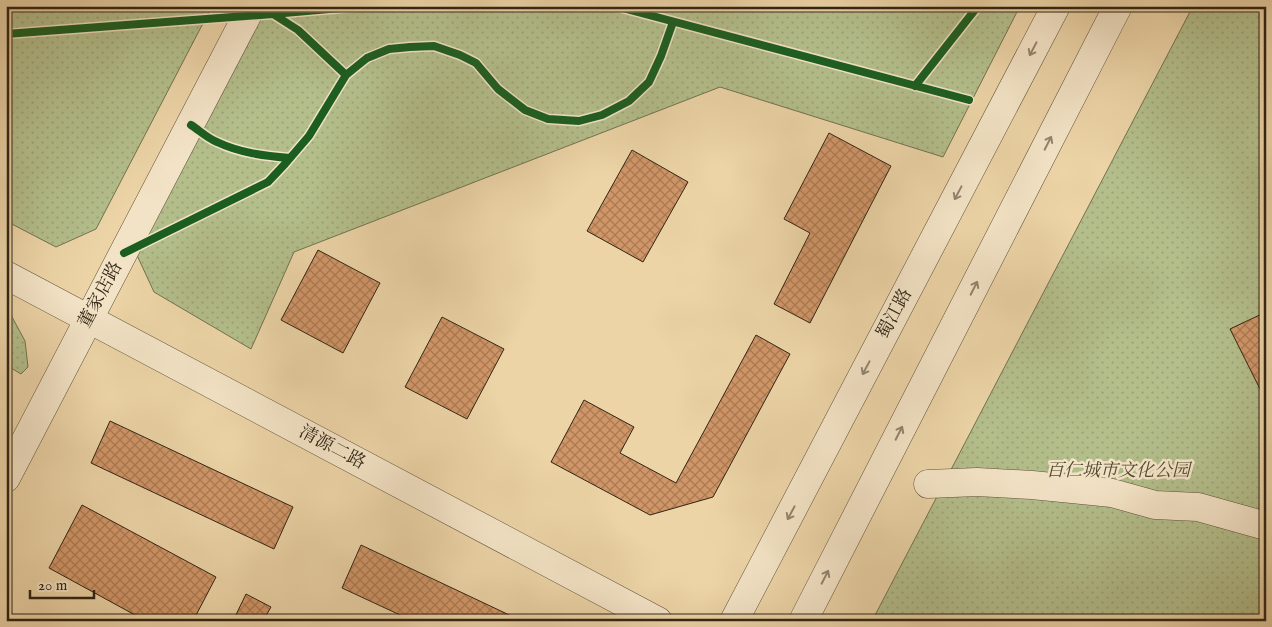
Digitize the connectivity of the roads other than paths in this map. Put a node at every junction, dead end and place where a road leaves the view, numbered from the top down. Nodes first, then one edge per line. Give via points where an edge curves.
1 (252, 6) edge
2 (1056, 6) edge
3 (1118, 6) edge
4 (6, 275) edge
5 (89, 319) junction
6 (6, 478) edge
7 (928, 484) dead end
8 (1266, 526) edge
9 (658, 621) edge
10 (734, 621) edge
11 (803, 621) edge

1 - 5 street, 董家店路
2 -> 10 street, 蜀江路
11 -> 3 street
4 - 5 street, 清源二路
5 - 6 street, 董家店路
5 - 9 street, 清源二路
7 - 8 street via 977,482 1112,493 1155,505 1198,507

